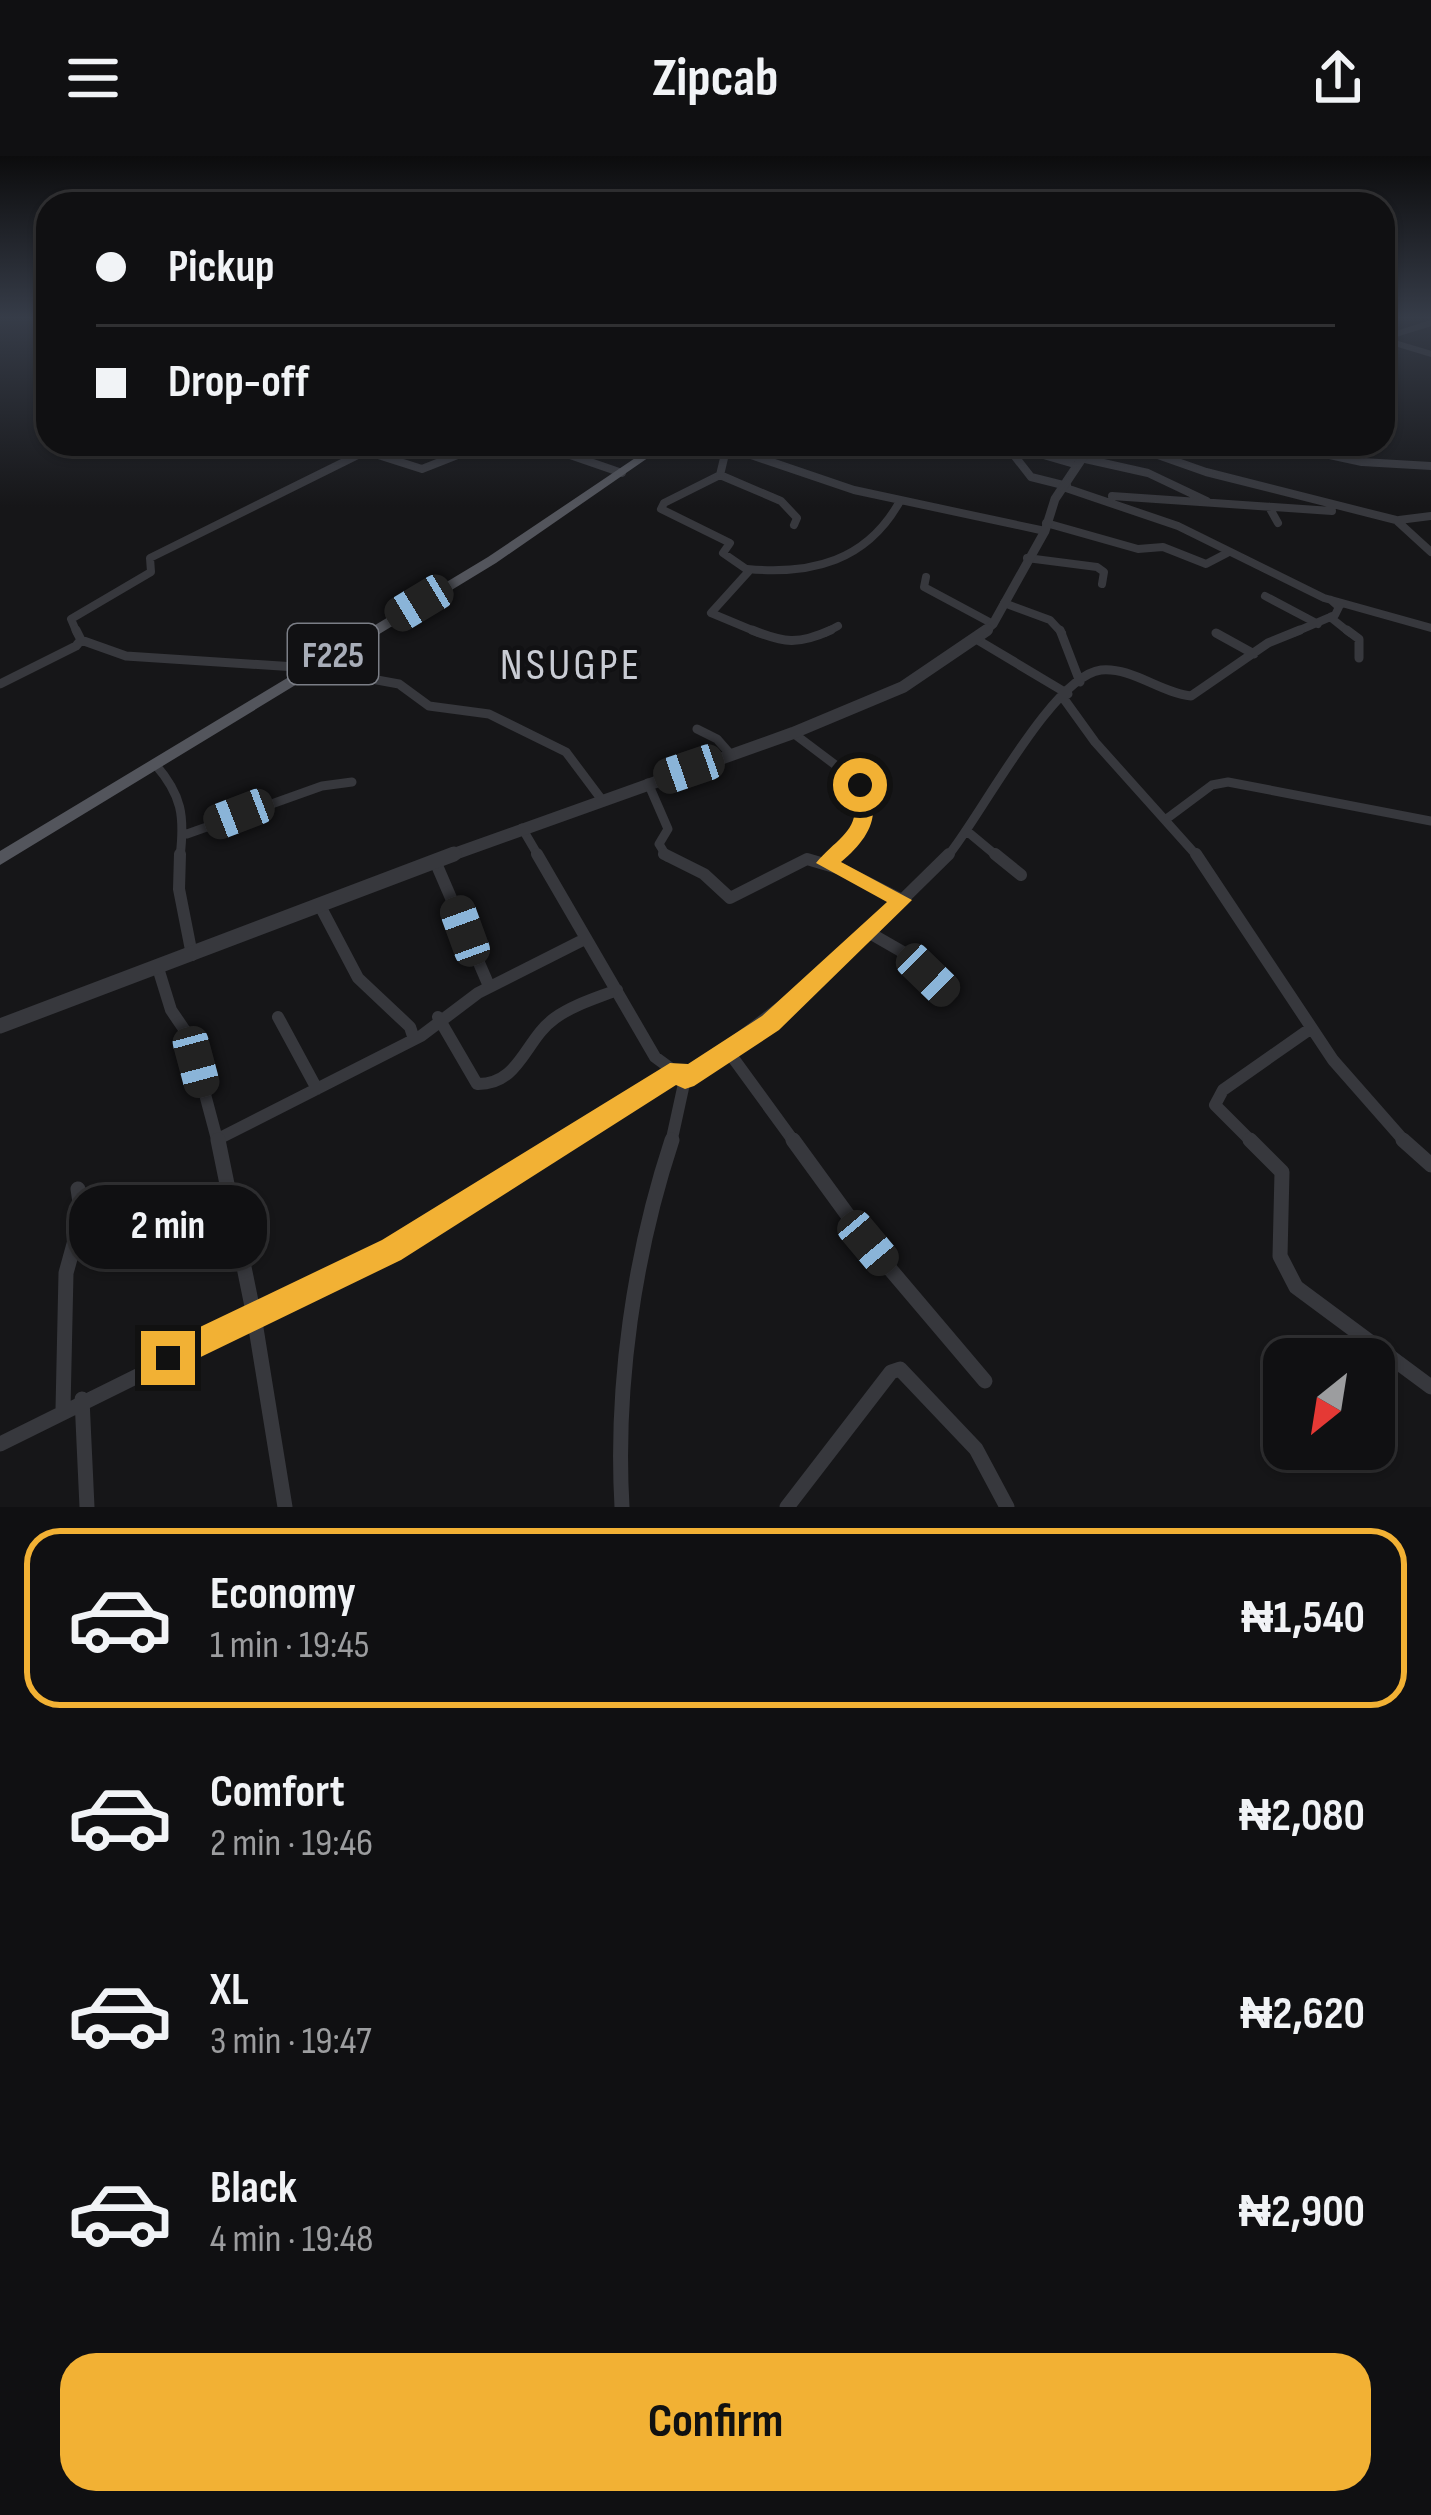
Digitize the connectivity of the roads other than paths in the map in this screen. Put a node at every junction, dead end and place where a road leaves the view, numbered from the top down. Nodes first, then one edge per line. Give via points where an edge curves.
1 (359, 456) edge
2 (384, 456) edge
3 (455, 456) edge
4 (573, 456) edge
5 (646, 456) edge
6 (723, 456) edge
7 (757, 456) edge
8 (1013, 456) edge
9 (1052, 456) edge
10 (1067, 456) edge
11 (1085, 456) edge
12 (1161, 456) edge
13 (1334, 456) edge
14 (1082, 463) junction
15 (1431, 466) edge
16 (622, 473) junction
17 (720, 475) junction
18 (1066, 487) junction
19 (1084, 493) junction
20 (900, 501) junction
21 (1210, 503) junction
22 (1269, 507) junction
23 (1370, 514) junction
24 (1431, 516) edge
25 (1396, 520) junction
26 (1278, 523) dead end
27 (794, 524) dead end
28 (1046, 527) junction
29 (1228, 552) junction
30 (1431, 553) edge
31 (1027, 558) junction
32 (747, 569) junction
33 (926, 577) dead end
34 (1102, 584) dead end
35 (1265, 596) dead end
36 (1331, 600) junction
37 (1004, 603) junction
38 (1324, 620) junction
39 (993, 624) junction
40 (838, 626) dead end
41 (1428, 629) edge
42 (1216, 633) dead end
43 (976, 639) junction
44 (81, 640) junction
45 (1254, 653) junction
46 (1359, 658) dead end
47 (310, 668) junction
48 (1080, 682) junction
49 (0, 684) edge
50 (1066, 697) junction
51 (697, 729) dead end
52 (793, 733) junction
53 (730, 755) junction
54 (155, 764) junction
55 (352, 782) dead end
56 (649, 783) junction
57 (602, 800) junction
58 (1165, 820) junction
59 (1431, 821) edge
60 (522, 828) junction
61 (968, 832) junction
62 (187, 834) junction
63 (0, 860) edge
64 (435, 861) junction
65 (826, 863) junction
66 (1021, 875) dead end
67 (902, 900) junction
68 (319, 904) junction
69 (868, 932) junction
70 (583, 940) junction
71 (192, 955) junction
72 (158, 968) junction
73 (489, 986) junction
74 (617, 990) junction
75 (949, 995) dead end
76 (278, 1017) dead end
77 (438, 1017) junction
78 (0, 1026) edge
79 (1310, 1029) junction
80 (414, 1039) junction
81 (728, 1051) junction
82 (682, 1075) junction
83 (317, 1089) junction
84 (218, 1139) junction
85 (1431, 1165) edge
86 (78, 1190) dead end
87 (254, 1316) junction
88 (985, 1382) dead end
89 (1431, 1387) edge
90 (82, 1399) junction
91 (63, 1409) junction
92 (0, 1444) edge
93 (87, 1507) edge
94 (285, 1507) edge
95 (622, 1507) edge
96 (787, 1507) edge
97 (1007, 1507) edge

1 - 44 street via 150,558 151,572 71,619
2 - 3 street via 422,469
4 - 16 street
5 - 16 main road, F225
6 - 17 street
7 - 20 street
8 - 18 street via 1031,477
9 - 14 street
10 - 14 street
11 - 14 street
12 - 23 street
13 - 15 street
14 - 18 street
14 - 21 street via 1148,473
16 - 47 main road, F225
17 - 27 street via 781,501
17 - 32 street via 661,509 730,542 723,553
18 - 19 street
18 - 28 street
19 - 21 street
19 - 29 street
20 - 28 street
20 - 32 street via 855,555 804,572
21 - 22 street
22 - 23 street
22 - 26 street
23 - 25 street
24 - 25 street
25 - 30 street
28 - 29 street via 1138,549 1163,547 1206,564
28 - 31 street
29 - 36 street
31 - 34 street via 1097,567
31 - 37 street
32 - 40 street via 712,609 715,617 787,644
33 - 39 street via 924,586
35 - 38 street
36 - 38 street via 1339,607
36 - 41 street
37 - 39 street
37 - 48 street via 1060,626
38 - 45 street
38 - 46 street via 1359,639
39 - 43 street
42 - 45 street
43 - 50 street
43 - 52 street via 903,686
44 - 47 street via 126,656
44 - 49 street
45 - 48 street via 1191,696 1109,671
47 - 54 main road, F225
47 - 57 street via 399,684 429,706 489,714 566,752
48 - 50 street
50 - 58 street via 1079,726
50 - 61 street via 1012,756
51 - 53 street
52 - 53 street
52 - 65 street via 864,794 859,836
53 - 56 street
54 - 62 street via 181,796
54 - 63 main road, F225
55 - 62 street
56 - 57 street
56 - 65 street via 668,830 662,853 730,898 798,861
57 - 60 street
58 - 59 street via 1228,782
58 - 79 street via 1198,856
60 - 64 street
60 - 70 street
61 - 66 street
61 - 67 street
62 - 71 street via 178,885
64 - 68 street
64 - 73 street
65 - 67 street
67 - 69 street
68 - 71 street
68 - 80 street via 358,978
69 - 75 street via 908,955
69 - 81 street
70 - 73 street
70 - 74 street
71 - 72 street
72 - 78 street
72 - 84 street via 190,1038
73 - 77 street
74 - 77 street via 548,1022 535,1045 488,1087 477,1084
74 - 82 street via 655,1057
76 - 83 street
77 - 80 street
79 - 85 street
79 - 89 street via 1223,1090 1215,1105 1282,1172 1280,1256 1296,1287
80 - 83 street
81 - 82 street
81 - 88 street via 868,1243
82 - 87 street via 392,1250
82 - 95 street via 620,1422
83 - 84 street
84 - 87 street
86 - 91 street via 82,1215 66,1273
87 - 90 street
87 - 94 street
90 - 91 street
90 - 93 street
91 - 92 street
96 - 97 street via 900,1369 957,1421

